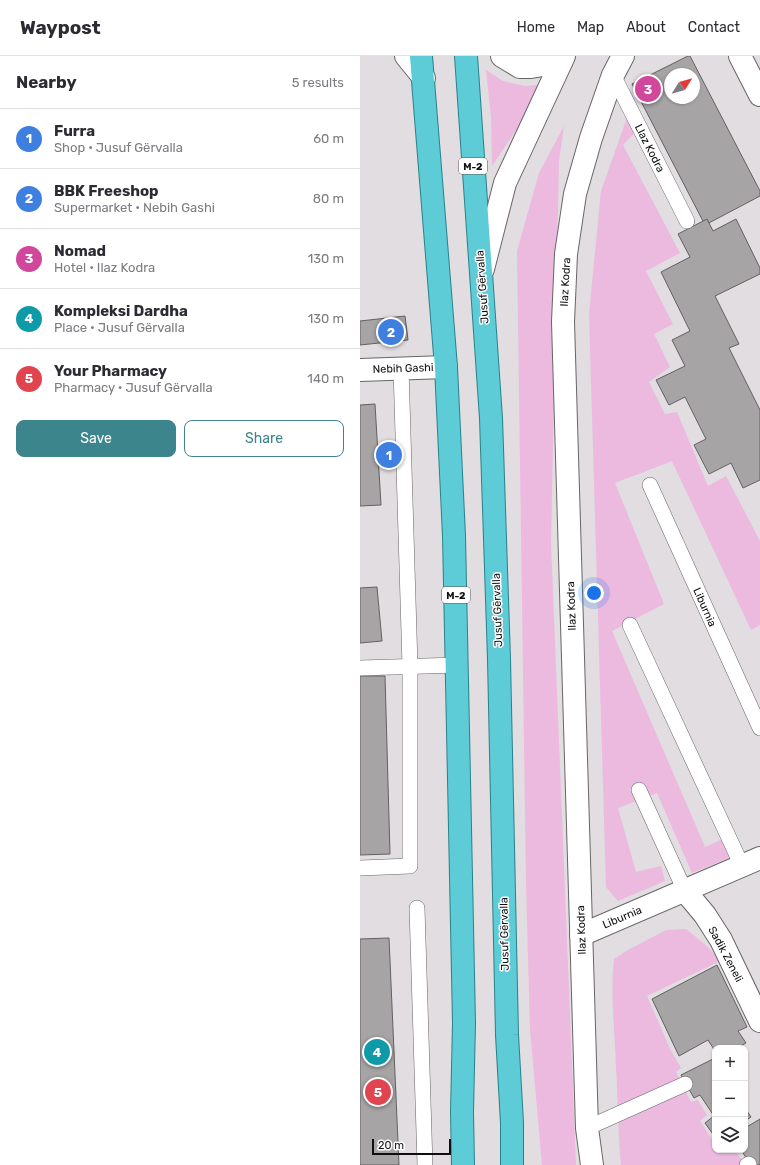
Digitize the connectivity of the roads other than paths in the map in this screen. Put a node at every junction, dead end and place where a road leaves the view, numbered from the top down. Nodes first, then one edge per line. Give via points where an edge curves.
1 (406, 56) edge
2 (422, 56) edge
3 (466, 56) edge
4 (502, 56) edge
5 (623, 56) edge
6 (740, 56) edge
7 (562, 59) edge
8 (613, 75) junction
9 (424, 78) junction
10 (760, 95) edge
11 (687, 221) dead end
12 (481, 276) junction
13 (446, 367) junction
14 (400, 368) junction
15 (360, 370) edge
16 (650, 486) dead end
17 (630, 624) dead end
18 (458, 665) junction
19 (410, 666) junction
20 (360, 668) edge
21 (760, 728) edge
22 (640, 790) dead end
23 (751, 862) edge
24 (360, 868) edge
25 (685, 891) junction
26 (417, 908) dead end
27 (581, 935) junction
28 (760, 1021) edge
29 (685, 1084) dead end
30 (587, 1128) junction
31 (425, 1165) edge
32 (463, 1165) edge
33 (512, 1165) edge
34 (592, 1165) edge

1 - 9 street
2 - 9 highway, M-2
3 - 12 highway, Jusuf Gërvalla / M-2
4 - 7 street via 520,67 531,67
5 - 8 street, Ilaz Kodra
6 - 10 street
7 - 12 street via 505,183
8 - 11 lane, Llaz Kodra
8 - 27 street, Ilaz Kodra via 575,194 566,254 563,322
9 - 13 highway, M-2
12 - 33 highway, Jusuf Gërvalla / M-2 via 491,418
13 - 14 street, Nebih Gashi
13 - 18 highway, M-2
14 - 15 street, Nebih Gashi
14 - 19 lane
16 - 21 lane, Liburnia
17 - 23 lane, Liburnia
18 - 19 lane
18 - 32 highway, M-2 via 464,1023
19 - 20 lane
19 - 24 lane via 410,866
22 - 25 lane
23 - 25 street, Liburnia
25 - 27 street, Liburnia
25 - 28 street, Sadik Zeneli via 721,940
26 - 31 lane
27 - 30 street, Ilaz Kodra
29 - 30 lane
30 - 34 street, Ilaz Kodra

